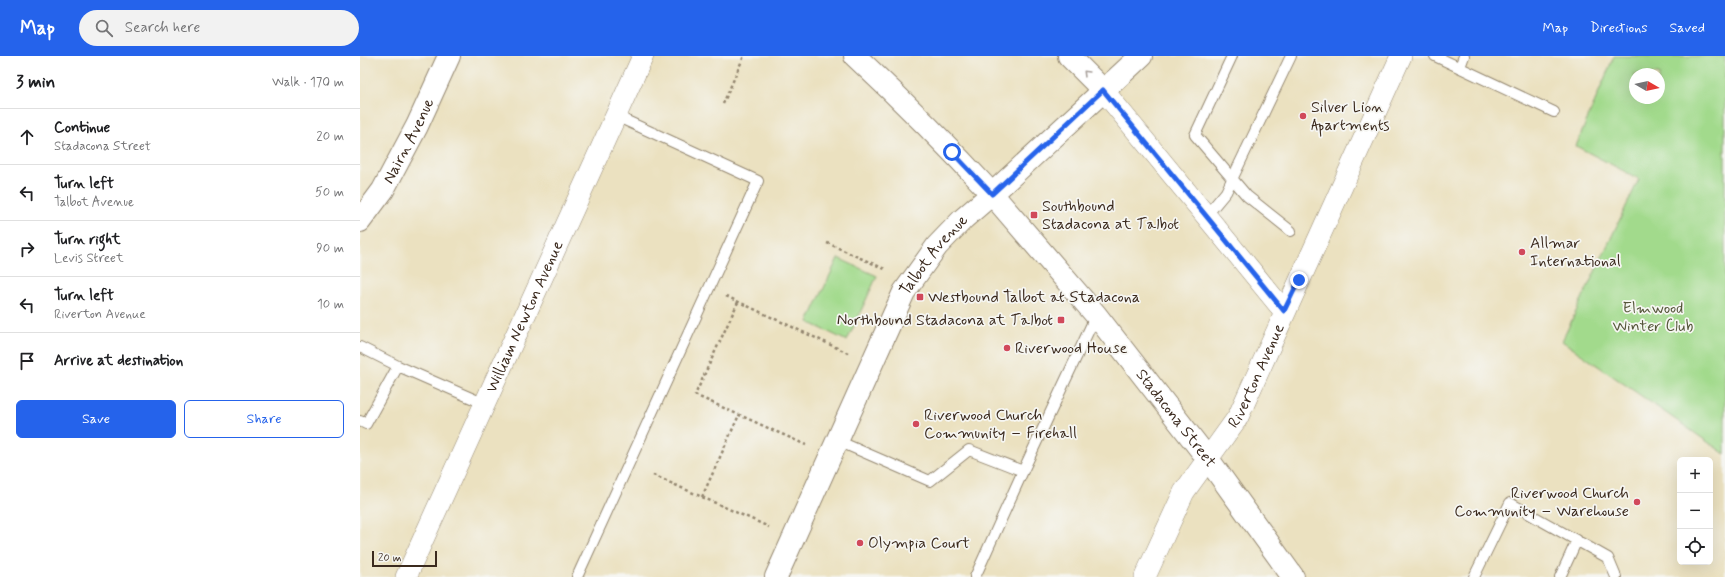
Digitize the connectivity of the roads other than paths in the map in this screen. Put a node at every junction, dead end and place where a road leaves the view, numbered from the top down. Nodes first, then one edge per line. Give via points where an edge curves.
1 (448, 56) edge
2 (643, 56) edge
3 (855, 56) edge
4 (1069, 56) edge
5 (1141, 56) edge
6 (1232, 56) edge
7 (1291, 56) edge
8 (1401, 56) edge
9 (1435, 56) edge
10 (1464, 56) edge
11 (1460, 67) junction
12 (1103, 90) junction
13 (1554, 112) dead end
14 (616, 116) junction
15 (1232, 180) junction
16 (992, 194) junction
17 (1206, 216) junction
18 (360, 221) edge
19 (1291, 231) dead end
20 (1284, 311) junction
21 (1096, 315) junction
22 (360, 347) edge
23 (398, 366) junction
24 (484, 404) junction
25 (360, 421) edge
26 (838, 441) junction
27 (1208, 459) junction
28 (1022, 471) junction
29 (1577, 540) junction
30 (406, 577) edge
31 (577, 577) edge
32 (776, 577) edge
33 (975, 577) edge
34 (1145, 577) edge
35 (1293, 577) edge
36 (1474, 577) edge
37 (1560, 577) edge
38 (1616, 577) edge

1 - 18 street, Nairn Avenue via 410,140 383,190
2 - 14 street, William Newton Avenue
3 - 16 street, Stadacona Street via 894,92
12 -> 4 street
5 - 12 street, Talbot Avenue
6 - 15 lane via 1195,135
7 - 15 lane
8 - 20 street, Riverton Avenue
9 - 11 lane
10 - 11 lane
11 - 13 lane
12 - 16 street, Talbot Avenue
12 - 17 street
14 - 24 street, William Newton Avenue
14 - 31 lane via 758,181
15 - 17 lane via 1226,192
15 - 19 lane via 1247,196
16 - 21 street, Stadacona Street
16 - 26 street, Talbot Avenue via 937,246 904,292
17 - 20 street
20 - 27 street, Riverton Avenue via 1238,418
21 - 27 street, Stadacona Street
21 - 28 lane
22 - 23 lane
23 - 24 lane
23 - 25 lane via 366,424
24 - 30 street, William Newton Avenue
26 - 28 lane via 930,481 969,450
26 - 32 street, Talbot Avenue
27 - 34 street, Riverton Avenue via 1184,492
27 - 35 street, Stadacona Street
28 - 33 lane
29 - 36 lane via 1510,503
29 - 37 lane
29 - 38 lane via 1608,558

